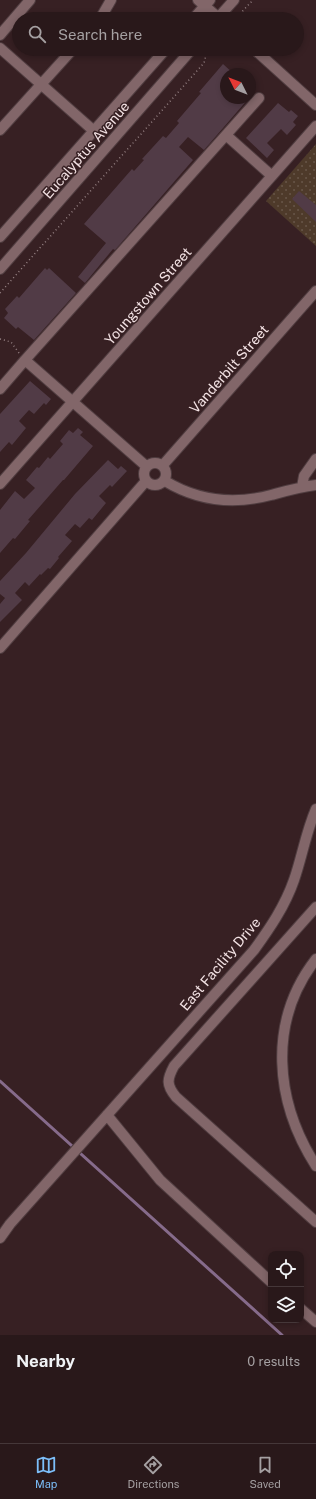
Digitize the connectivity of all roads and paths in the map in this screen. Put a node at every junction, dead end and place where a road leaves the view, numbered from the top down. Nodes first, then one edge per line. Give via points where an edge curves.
1 (30, 0) edge
2 (111, 0) edge
3 (234, 0) edge
4 (254, 0) edge
5 (204, 2) edge
6 (19, 12) edge
7 (104, 12) edge
8 (198, 12) edge
9 (212, 12) edge
10 (224, 12) edge
11 (242, 12) edge
12 (12, 20) edge
13 (0, 34) edge
14 (0, 48) edge
15 (67, 56) edge
16 (160, 56) edge
17 (186, 56) edge
18 (206, 56) edge
19 (262, 56) edge
20 (41, 84) junction
21 (259, 98) dead end
22 (316, 105) edge
23 (316, 126) edge
24 (0, 130) edge
25 (94, 131) junction
26 (226, 135) junction
27 (272, 176) junction
28 (0, 237) edge
29 (0, 269) edge
30 (316, 291) edge
31 (0, 293) edge
32 (0, 339) edge
33 (25, 360) junction
34 (0, 389) edge
35 (72, 402) junction
36 (316, 459) edge
37 (163, 465) junction
38 (146, 466) junction
39 (146, 481) junction
40 (165, 481) junction
41 (0, 484) edge
42 (316, 485) edge
43 (302, 487) junction
44 (0, 648) edge
45 (316, 810) edge
46 (316, 907) edge
47 (316, 959) edge
48 (108, 1115) junction
49 (316, 1166) edge
50 (316, 1222) edge
51 (0, 1238) edge
52 (268, 1279) edge
53 (304, 1312) edge
54 (316, 1322) edge

1 - 6 street
2 - 7 street
3 - 10 street
4 - 11 path
5 - 8 street
5 - 9 street
12 - 13 street
14 - 20 street
15 - 20 street
16 - 25 street, Eucalyptus Avenue
17 - 29 street, Eucalyptus Avenue
18 - 31 path via 204,63
19 - 22 street
20 - 24 street
20 - 25 street
21 - 26 street
23 - 27 street, Youngstown Street
25 - 28 street, Eucalyptus Avenue
26 - 27 street
26 - 33 street
27 - 35 street, Youngstown Street
30 - 37 street, Vanderbilt Street
32 - 33 path via 11,342
33 - 34 street
33 - 35 street
35 - 38 street
35 - 41 street, Youngstown Street
36 - 43 street via 304,476
37 - 38 street via 153,462
37 - 40 street via 167,472
38 - 39 street
39 - 40 street via 155,485
39 - 44 street
40 - 43 street via 196,496 224,501 253,500
42 - 43 street
45 - 48 street, East Facility Drive via 294,881 269,929 254,950
46 - 50 street via 174,1066 168,1083 176,1097
47 - 49 street via 290,1008 285,1026 282,1061 287,1098 294,1120
48 - 51 street, East Facility Drive
48 - 52 street via 160,1180
53 - 54 street

